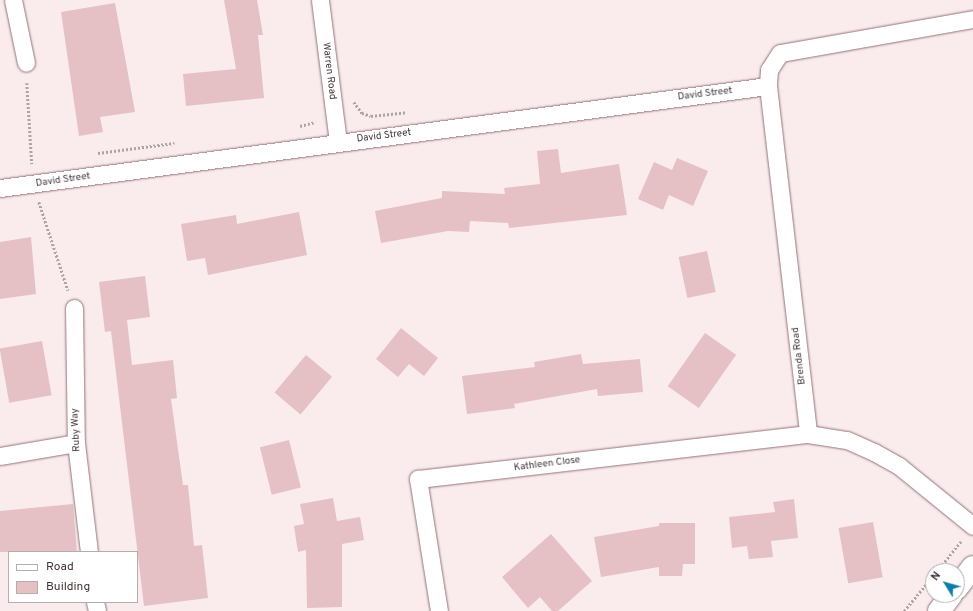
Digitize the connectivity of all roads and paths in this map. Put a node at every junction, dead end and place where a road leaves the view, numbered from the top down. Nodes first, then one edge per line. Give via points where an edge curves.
1 (12, 0) edge
2 (320, 0) edge
3 (973, 19) edge
4 (26, 63) dead end
5 (768, 86) junction
6 (332, 99) junction
7 (410, 111) dead end
8 (291, 128) dead end
9 (338, 142) junction
10 (180, 143) dead end
11 (95, 153) dead end
12 (39, 161) dead end
13 (24, 163) dead end
14 (0, 188) edge
15 (74, 308) dead end
16 (808, 434) junction
17 (76, 443) junction
18 (0, 456) edge
19 (968, 532) edge
20 (89, 551) edge
21 (943, 563) edge
22 (973, 567) edge
23 (965, 578) edge
24 (925, 586) edge
25 (438, 611) edge
26 (904, 611) edge

1 - 4 street
2 - 6 street, Warren Road
3 - 5 street, Brenda Road via 780,53 768,70
5 - 9 street, David Street
5 - 16 street, Brenda Road
6 - 7 path via 352,95 362,113 371,116
6 - 8 path via 322,102 323,112 314,123
6 - 9 street, Warren Road
9 - 14 street, David Street
10 - 11 path
12 - 13 path
15 - 17 street, Ruby Way
16 - 19 street via 847,440 899,466
16 - 25 street, Kathleen Close via 418,479
17 - 18 street
17 - 20 street, Ruby Way
19 - 21 path
22 - 23 main road
24 - 26 path

